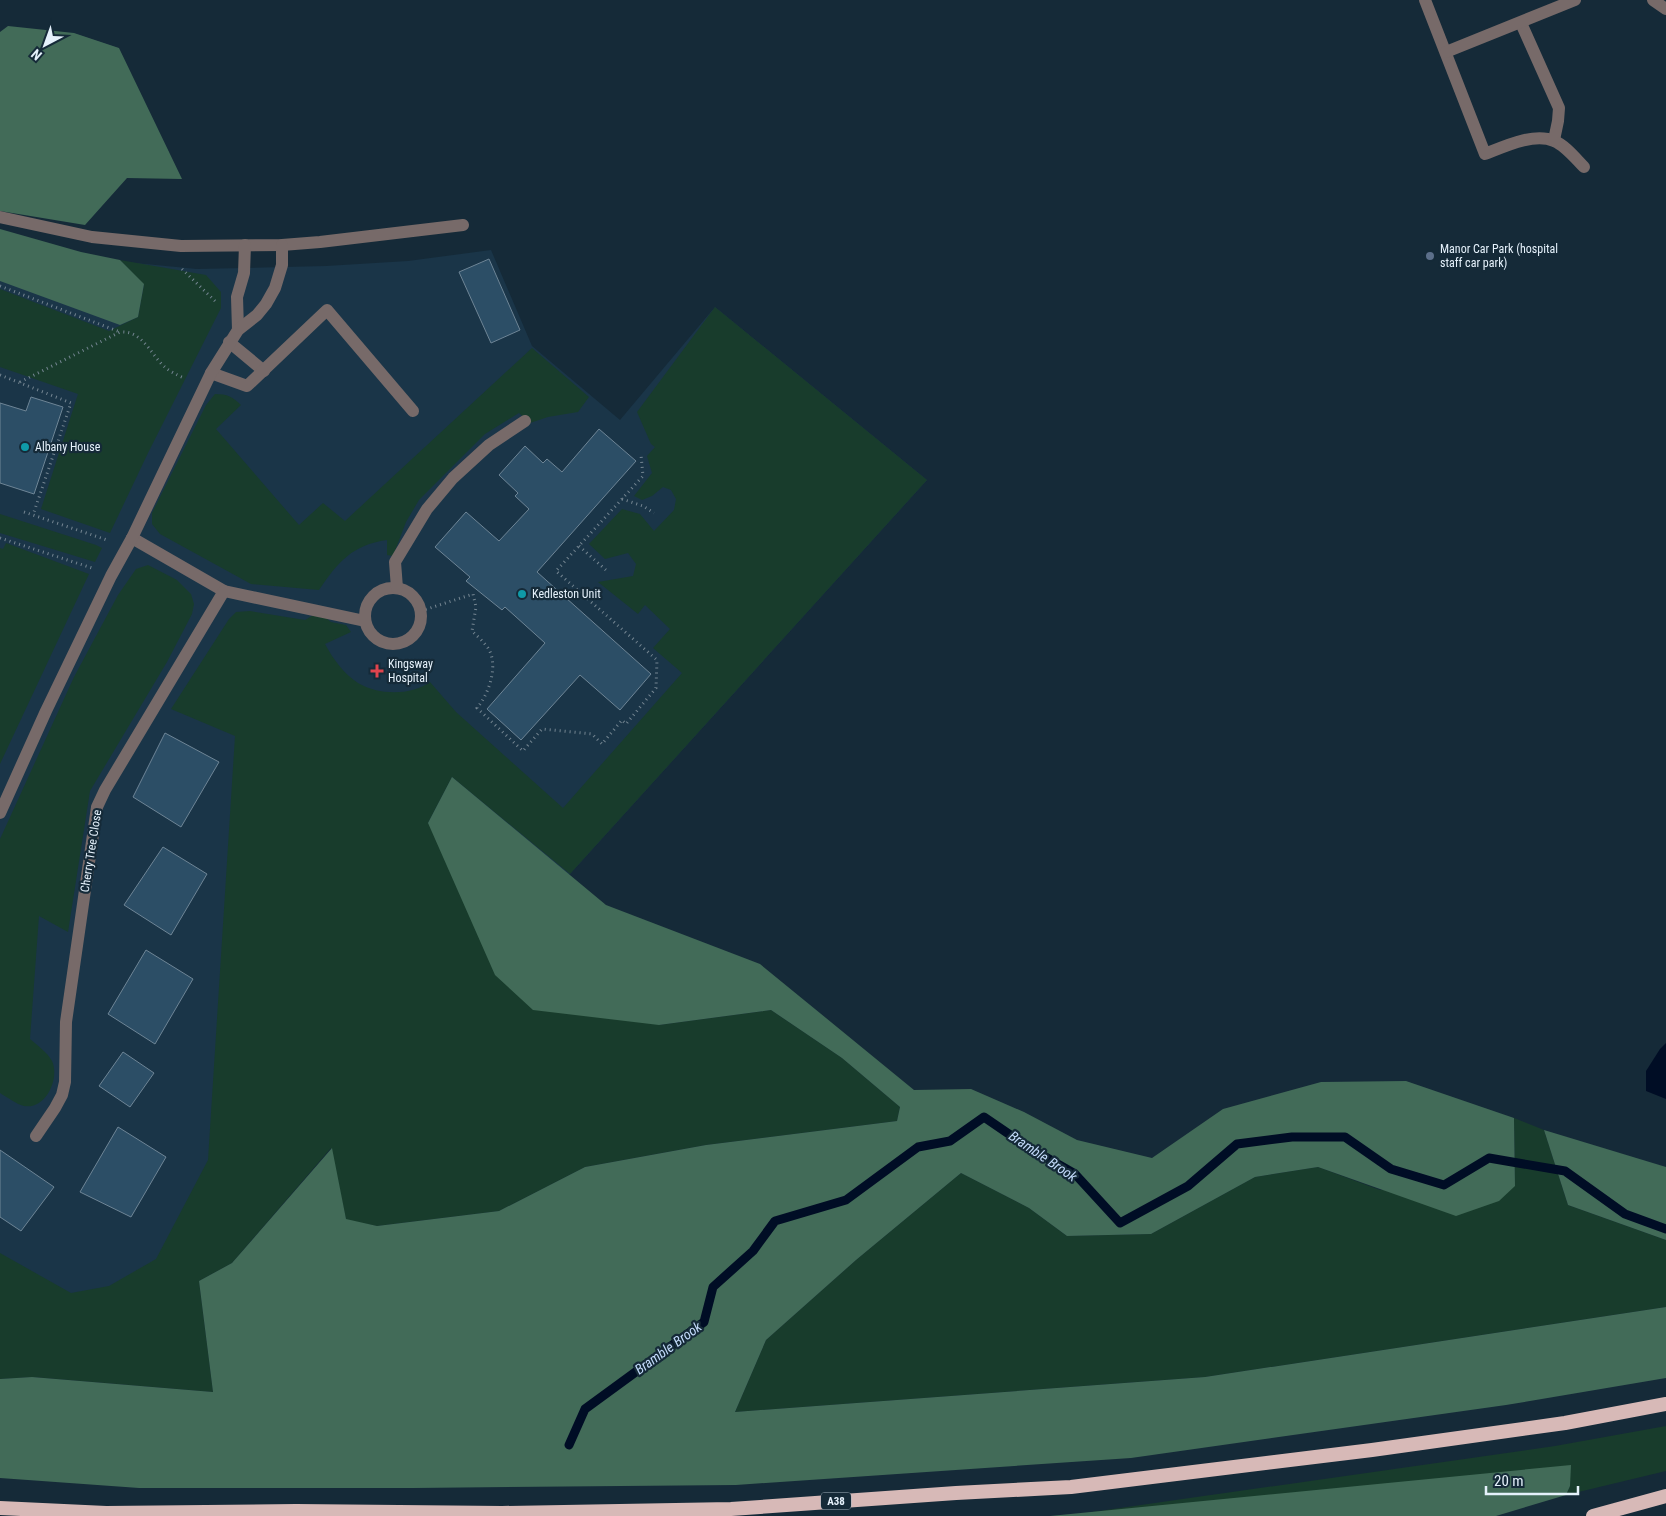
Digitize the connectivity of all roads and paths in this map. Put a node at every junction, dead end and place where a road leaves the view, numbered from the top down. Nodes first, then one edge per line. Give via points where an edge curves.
1 (1425, 0) edge
2 (1575, 0) edge
3 (1653, 0) edge
4 (1666, 8) edge
5 (1521, 23) junction
6 (1446, 52) junction
7 (1554, 140) junction
8 (1584, 167) dead end
9 (0, 217) edge
10 (462, 225) dead end
11 (156, 244) junction
12 (282, 245) junction
13 (245, 246) junction
14 (0, 286) edge
15 (238, 330) junction
16 (120, 332) junction
17 (229, 342) junction
18 (264, 371) junction
19 (211, 373) junction
20 (0, 375) edge
21 (20, 382) junction
22 (204, 388) junction
23 (414, 411) dead end
24 (525, 421) dead end
25 (640, 456) dead end
26 (622, 499) junction
27 (24, 512) dead end
28 (654, 513) dead end
29 (33, 515) junction
30 (0, 538) edge
31 (129, 542) junction
32 (579, 546) junction
33 (607, 571) dead end
34 (111, 576) junction
35 (397, 588) junction
36 (224, 591) junction
37 (420, 610) junction
38 (365, 621) junction
39 (0, 813) edge
40 (36, 1136) dead end
41 (1666, 1404) edge
42 (1666, 1496) edge
43 (0, 1508) edge
44 (1593, 1516) edge

1 - 6 lane
2 - 5 lane
3 - 4 lane
5 - 6 lane
5 - 7 lane via 1558,108
6 - 7 lane via 1485,154 1519,140
7 - 8 lane
9 - 11 lane via 92,237
10 - 12 lane
11 - 13 lane
11 - 15 path via 225,310
12 - 13 lane
12 - 15 lane via 282,265 275,288 257,315
13 - 15 lane via 244,273 237,297
14 - 16 path
15 - 17 lane
16 - 21 path
16 - 22 path via 126,331 144,341 165,368
17 - 18 lane
17 - 19 lane
18 - 19 lane via 247,386
18 - 23 lane via 327,310
19 - 22 lane
20 - 21 path
21 - 29 path via 71,403
22 - 31 lane
24 - 35 lane via 489,445 453,478 426,509 394,562
25 - 26 path via 644,476
26 - 28 path
26 - 32 path
27 - 29 path
29 - 31 path
30 - 34 path
31 - 34 lane
31 - 36 lane
32 - 33 path
32 - 37 path via 556,571 657,660 656,688 626,724 622,720 602,744 592,734 542,729 523,752 477,708 486,692 493,663 488,648 472,630 476,607 473,594
34 - 39 lane
35 - 37 lane via 414,597
35 - 38 lane via 388,588 373,596 365,612
36 - 38 lane
36 - 40 lane, Cherry Tree Close via 97,807 66,1022 65,1082 62,1095
37 - 38 lane via 421,624 416,633 401,644 382,643 374,638
41 - 43 highway, A38 via 1565,1423 1382,1449 1071,1487 731,1509 502,1513 106,1513
42 - 44 highway

